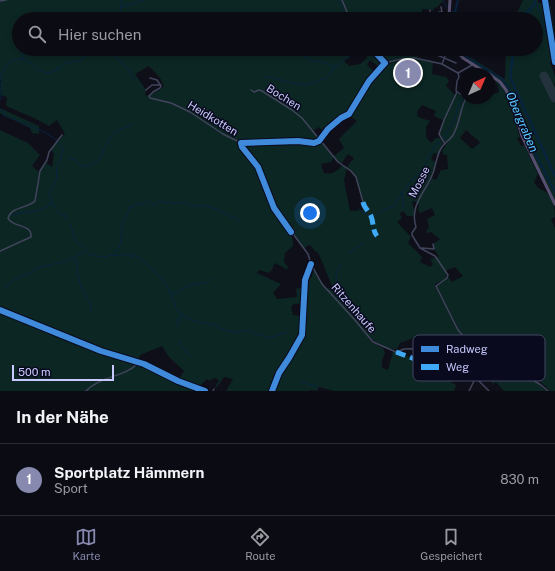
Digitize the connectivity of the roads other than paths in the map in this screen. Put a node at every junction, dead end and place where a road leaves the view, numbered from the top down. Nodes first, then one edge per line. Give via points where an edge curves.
1 (6, 0) edge
2 (342, 0) edge
3 (450, 0) edge
4 (0, 1) edge
5 (441, 8) dead end
6 (347, 12) edge
7 (442, 12) edge
8 (448, 12) edge
9 (378, 56) edge
10 (439, 56) edge
11 (461, 56) edge
12 (444, 58) junction
13 (456, 63) dead end
14 (385, 64) junction
15 (442, 64) junction
16 (473, 64) junction
17 (479, 68) edge
18 (458, 73) junction
19 (150, 78) dead end
20 (495, 78) edge
21 (161, 85) junction
22 (146, 90) dead end
23 (252, 91) dead end
24 (457, 92) joint
25 (463, 104) edge
26 (62, 136) dead end
27 (320, 140) junction
28 (241, 143) junction
29 (445, 144) junction
30 (363, 202) dead end
31 (555, 204) edge
32 (433, 244) dead end
33 (420, 248) junction
34 (0, 251) edge
35 (311, 264) junction
36 (0, 312) edge
37 (463, 335) edge
38 (413, 349) edge
39 (137, 364) junction
40 (474, 381) edge
41 (480, 381) edge
42 (534, 381) edge
43 (86, 391) edge
44 (200, 391) edge
45 (272, 391) edge
46 (469, 391) edge
47 (490, 391) edge
48 (548, 391) edge

1 - 4 street
2 - 6 street
3 - 8 main road
5 - 7 street
9 - 14 street
10 - 12 street
11 - 16 main road
12 - 13 street
12 - 15 street
14 - 15 street via 409,58
14 - 27 street via 369,81 349,114 328,129
15 - 18 street
16 - 17 main road
16 - 18 street
18 - 24 street
19 - 21 street via 157,80
20 - 31 main road via 509,96 519,131
21 - 22 street via 152,85
21 - 28 street, Heidkotten via 149,96 150,98 190,112
23 - 27 street, Bochen via 262,91 296,113
24 - 29 street via 438,134
25 - 29 street, Mosse via 454,135
26 - 34 street via 49,152 40,171 34,201 28,206 14,210 8,218 14,224 29,230 32,237
27 - 28 street via 314,143
27 - 30 street, Bochen via 338,162 356,177
28 - 35 street, Ritzenhaufe via 258,168 274,208 308,254
29 - 33 street, Mosse via 441,147 431,178 415,206 416,227 412,233
32 - 33 street via 434,249
33 - 37 street via 435,256 448,275 436,286
35 - 38 street, Ritzenhaufe via 322,284 373,342 396,352
35 - 45 street via 305,280 302,335 279,373
36 - 39 main road via 99,352
39 - 43 street via 129,370 93,384
39 - 44 main road
40 - 46 street
41 - 47 street
42 - 48 street

